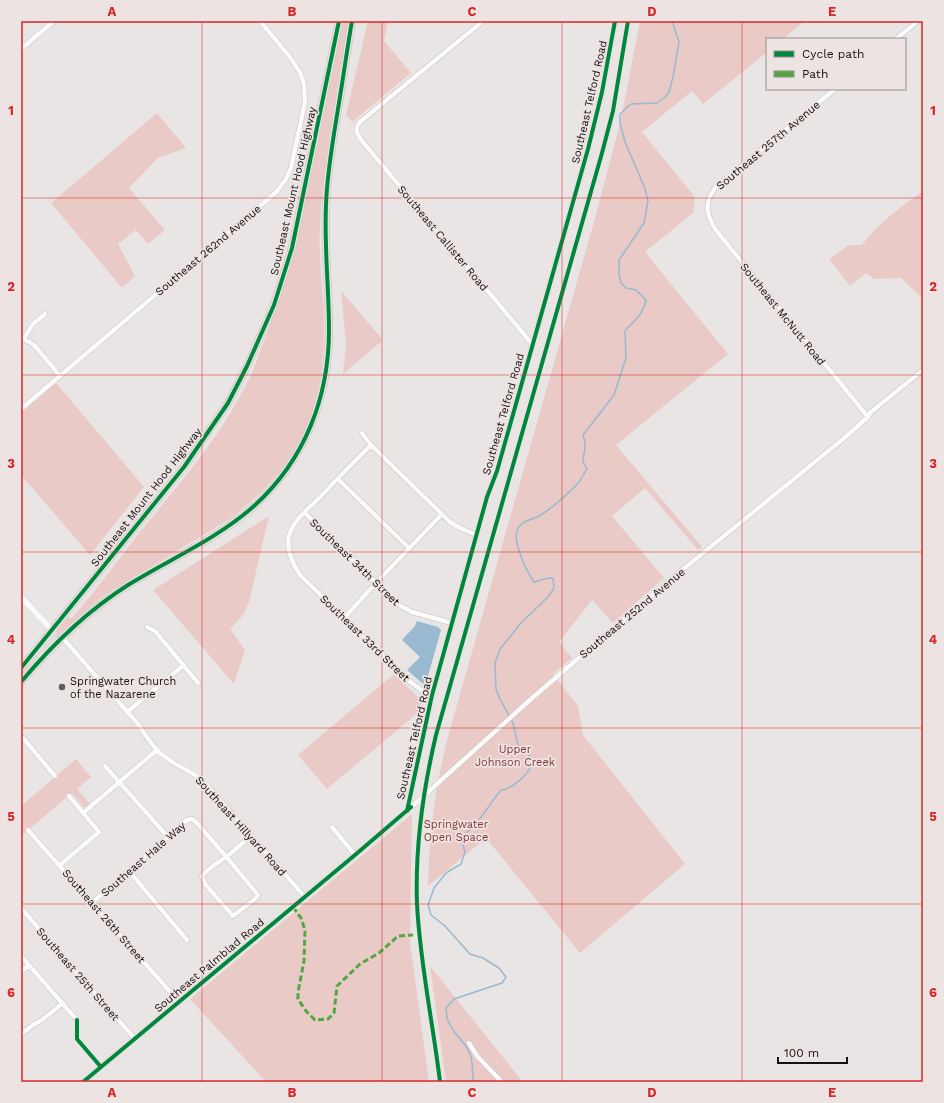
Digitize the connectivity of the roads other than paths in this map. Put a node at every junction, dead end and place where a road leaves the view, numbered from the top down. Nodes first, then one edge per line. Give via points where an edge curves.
1 (54, 21) edge
2 (260, 21) edge
3 (339, 21) edge
4 (352, 21) edge
5 (482, 21) edge
6 (615, 21) edge
7 (918, 21) edge
8 (897, 38) edge
9 (21, 49) edge
10 (834, 90) edge
11 (707, 206) joint
12 (45, 314) dead end
13 (22, 338) edge
14 (533, 345) junction
15 (923, 370) edge
16 (60, 376) junction
17 (21, 408) edge
18 (868, 418) junction
19 (362, 433) dead end
20 (371, 445) junction
21 (338, 479) junction
22 (304, 513) junction
23 (441, 515) junction
24 (477, 535) junction
25 (409, 548) junction
26 (376, 583) junction
27 (21, 596) edge
28 (344, 618) junction
29 (452, 623) junction
30 (147, 627) dead end
31 (52, 630) junction
32 (62, 637) junction
33 (184, 665) junction
34 (21, 668) edge
35 (21, 682) edge
36 (198, 682) dead end
37 (432, 695) junction
38 (127, 712) junction
39 (22, 739) edge
40 (156, 750) junction
41 (105, 766) dead end
42 (55, 776) dead end
43 (119, 782) junction
44 (69, 796) dead end
45 (407, 810) junction
46 (83, 813) junction
47 (332, 827) dead end
48 (28, 830) dead end
49 (251, 836) junction
50 (168, 837) junction
51 (356, 855) junction
52 (226, 857) junction
53 (347, 862) joint
54 (60, 865) junction
55 (129, 871) junction
56 (305, 897) junction
57 (92, 902) junction
58 (21, 908) edge
59 (187, 940) dead end
60 (21, 956) edge
61 (29, 965) junction
62 (21, 972) edge
63 (179, 1002) junction
64 (63, 1003) junction
65 (77, 1020) dead end
66 (21, 1034) edge
67 (135, 1039) junction
68 (469, 1043) dead end
69 (83, 1082) edge
70 (502, 1082) edge

1 - 9 street
2 - 16 street, Southeast 262nd Avenue via 290,56 304,84 305,102 291,168 286,179 278,190
3 - 31 highway, Southeast Mount Hood Highway via 292,248 276,300 257,345 228,403 196,451
4 - 32 highway via 327,188 327,371 320,403 307,437 278,482 247,512 221,531 120,590
5 - 14 street, Southeast Callister Road via 360,122 356,130 362,141
6 - 14 street, Southeast Telford Road via 588,149
7 - 8 street
10 - 11 street, Southeast 257th Avenue via 715,188 709,196
11 - 18 street, Southeast McNutt Road via 708,217 715,229
12 - 13 street
13 - 16 street via 35,346
14 - 24 street, Southeast Telford Road
15 - 18 street, Southeast 252nd Avenue via 871,412
16 - 17 street, Southeast 262nd Avenue
18 - 45 street, Southeast 252nd Avenue via 665,584 518,710
19 - 20 street
20 - 21 street, Southeast 33rd Street
20 - 23 street
21 - 22 street, Southeast 33rd Street
21 - 25 street
22 - 26 street, Southeast 34th Street
22 - 28 street, Southeast 33rd Street via 289,535 288,545 292,562 302,576
23 - 24 street via 454,525
23 - 25 street
24 - 29 street, Southeast Telford Road
25 - 26 street
26 - 28 street
26 - 29 street, Southeast 34th Street via 405,609
27 - 31 street
28 - 37 street, Southeast 33rd Street via 409,682
29 - 37 street, Southeast Telford Road
30 - 33 street via 155,631
31 - 34 highway, Southeast Mount Hood Highway
31 - 35 highway via 54,635 26,670
32 - 35 highway
32 - 38 street, Southeast Hillyard Road
33 - 36 street
33 - 38 street
37 - 45 street, Southeast Telford Road
38 - 40 street, Southeast Hillyard Road
39 - 42 street
40 - 43 street
40 - 49 street, Southeast Hillyard Road via 203,781
41 - 43 street
43 - 46 street
43 - 50 street
44 - 46 street
45 - 51 street, Southeast 252nd Avenue
46 - 54 street via 99,832
47 - 51 street
48 - 54 street, Southeast 26th Street
49 - 52 street
49 - 56 street, Southeast Hillyard Road
50 - 52 street, Southeast Hale Way via 187,820 192,819
50 - 55 street, Southeast Hale Way
51 - 53 street, Southeast 252nd Avenue
52 - 52 street via 258,895 233,916 205,884 202,876 205,871
53 - 56 street, Southeast Palmblad Road
54 - 57 street, Southeast 26th Street
55 - 57 street, Southeast Hale Way
55 - 59 street
56 - 63 street, Southeast Palmblad Road
57 - 63 street, Southeast 26th Street
58 - 67 street, Southeast 25th Street
60 - 61 street
61 - 62 street
61 - 64 street
63 - 67 street, Southeast Palmblad Road
64 - 65 street
64 - 66 street
67 - 69 street, Southeast Palmblad Road
68 - 70 street

